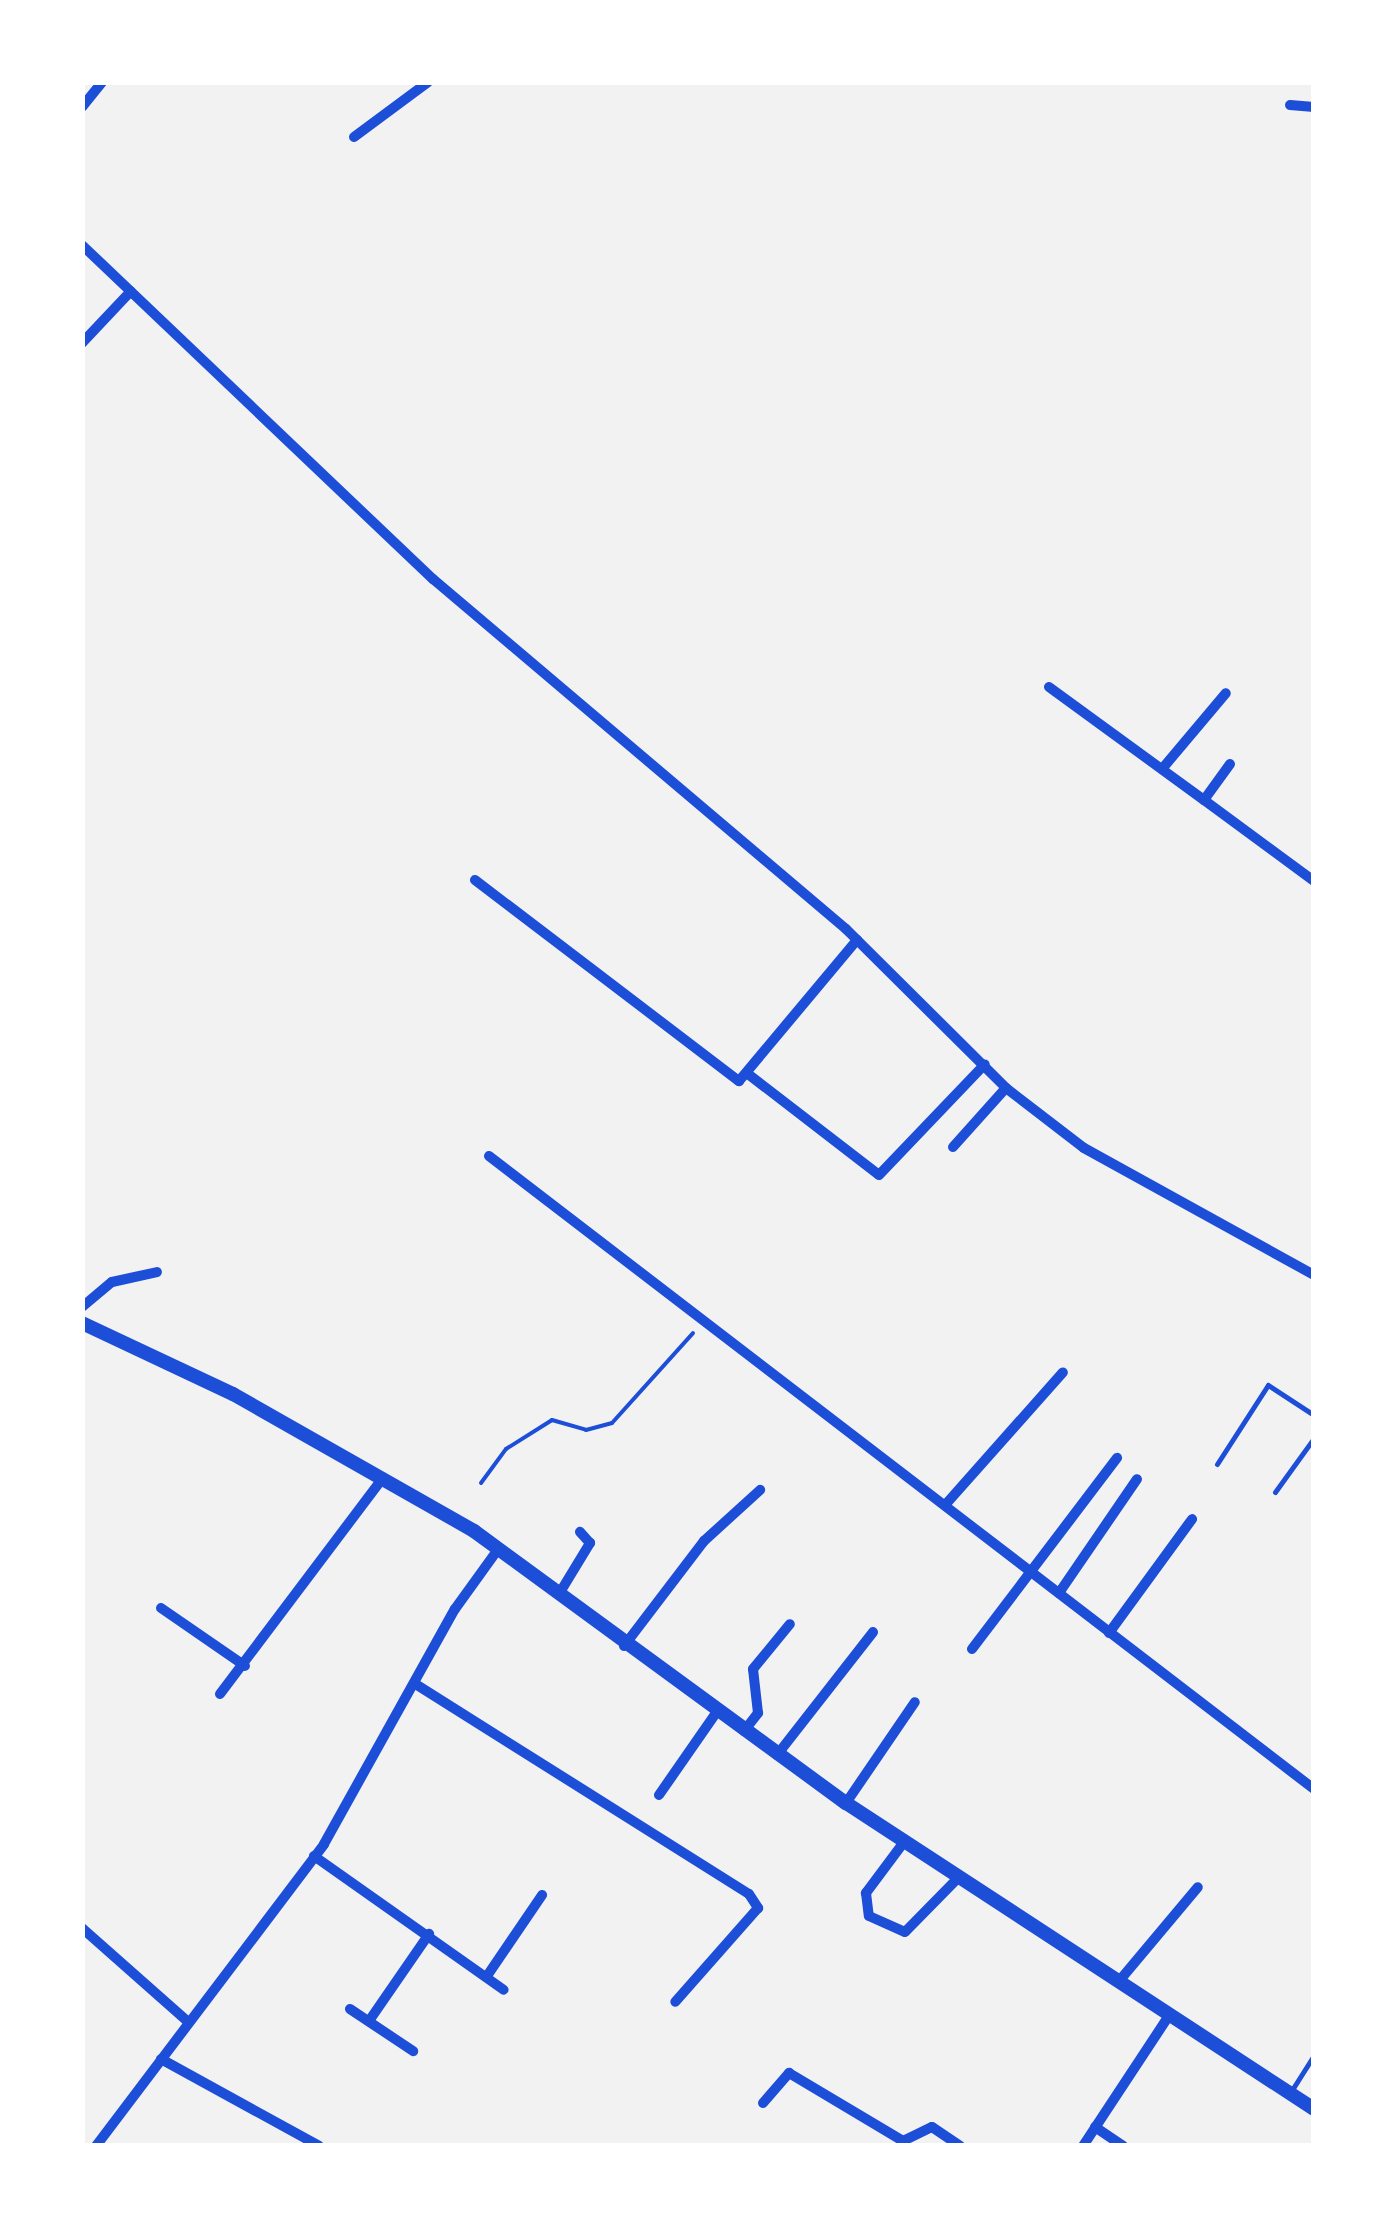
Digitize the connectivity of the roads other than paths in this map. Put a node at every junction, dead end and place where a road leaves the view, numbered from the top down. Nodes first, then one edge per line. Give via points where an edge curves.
1 (102, 82) edge
2 (428, 82) edge
3 (1290, 105) dead end
4 (82, 107) edge
5 (1314, 107) edge
6 (354, 137) dead end
7 (82, 245) edge
8 (131, 291) junction
9 (82, 343) edge
10 (1049, 687) dead end
11 (1226, 692) dead end
12 (1230, 764) dead end
13 (1162, 769) junction
14 (1204, 800) junction
15 (474, 880) dead end
16 (1314, 881) edge
17 (858, 940) junction
18 (984, 1064) junction
19 (748, 1074) junction
20 (1006, 1088) junction
21 (952, 1147) dead end
22 (489, 1156) dead end
23 (157, 1272) dead end
24 (1314, 1275) edge
25 (82, 1307) edge
26 (82, 1323) edge
27 (1063, 1372) dead end
28 (1314, 1415) edge
29 (1314, 1438) edge
30 (1118, 1458) dead end
31 (1217, 1464) dead end
32 (1136, 1479) dead end
33 (380, 1480) junction
34 (760, 1490) dead end
35 (1275, 1492) dead end
36 (946, 1504) junction
37 (1192, 1519) dead end
38 (580, 1532) dead end
39 (499, 1548) junction
40 (1031, 1572) junction
41 (1058, 1593) junction
42 (559, 1594) junction
43 (161, 1608) dead end
44 (790, 1624) dead end
45 (873, 1632) dead end
46 (1109, 1633) junction
47 (624, 1647) junction
48 (972, 1649) dead end
49 (246, 1666) junction
50 (417, 1684) junction
51 (220, 1694) dead end
52 (915, 1702) dead end
53 (716, 1712) junction
54 (743, 1732) junction
55 (777, 1755) junction
56 (1314, 1788) edge
57 (659, 1794) dead end
58 (846, 1803) junction
59 (904, 1842) junction
60 (314, 1856) junction
61 (959, 1876) junction
62 (1198, 1887) dead end
63 (542, 1896) dead end
64 (82, 1928) edge
65 (429, 1934) junction
66 (487, 1976) junction
67 (1120, 1980) junction
68 (504, 1990) dead end
69 (675, 2002) dead end
70 (350, 2010) dead end
71 (1170, 2014) junction
72 (187, 2021) junction
73 (369, 2021) junction
74 (413, 2051) dead end
75 (1314, 2055) edge
76 (161, 2058) junction
77 (1289, 2095) junction
78 (763, 2103) dead end
79 (1314, 2109) edge
80 (1095, 2127) junction
81 (96, 2146) edge
82 (319, 2146) edge
83 (960, 2146) edge
84 (1083, 2146) edge
85 (1123, 2146) edge

1 - 4 street
2 - 6 street
3 - 5 street
7 - 8 street
8 - 9 street
8 - 17 street via 433,579
10 - 13 street
11 - 13 street
12 - 14 street
13 - 14 street
14 - 16 street
15 - 19 street via 734,1078
17 - 18 street
17 - 19 street
18 - 19 street via 879,1175
18 - 20 street
20 - 21 street
20 - 24 street via 1084,1148 1214,1212
22 - 36 street
23 - 25 street via 112,1282
26 - 33 street via 234,1394
27 - 36 street
28 - 31 lane via 1268,1385
29 - 35 lane
30 - 40 street
32 - 41 street
33 - 39 street
33 - 49 street
34 - 47 street via 704,1541
36 - 40 street
37 - 46 street
38 - 42 street via 590,1543
39 - 42 street
39 - 50 street
40 - 41 street
40 - 48 street
41 - 46 street
42 - 47 street
43 - 49 street
44 - 54 street via 753,1669 758,1713
45 - 55 street
46 - 56 street
47 - 53 street
49 - 51 street
50 - 60 street
50 - 69 street via 750,1894 758,1908
52 - 58 street
53 - 54 street
53 - 57 street
54 - 55 street
55 - 58 street
58 - 59 street
59 - 61 street
59 - 61 street via 866,1893 868,1916 906,1932
60 - 65 street
60 - 72 street
61 - 67 street
62 - 67 street
63 - 66 street
64 - 72 street
65 - 66 street
65 - 73 street
66 - 68 street
67 - 71 street
70 - 73 street
71 - 77 street
71 - 80 street
72 - 76 street
73 - 74 street
75 - 77 lane
76 - 81 street
76 - 82 street
77 - 79 street
78 - 83 street via 789,2073 903,2141 932,2127
80 - 84 street
80 - 85 street

